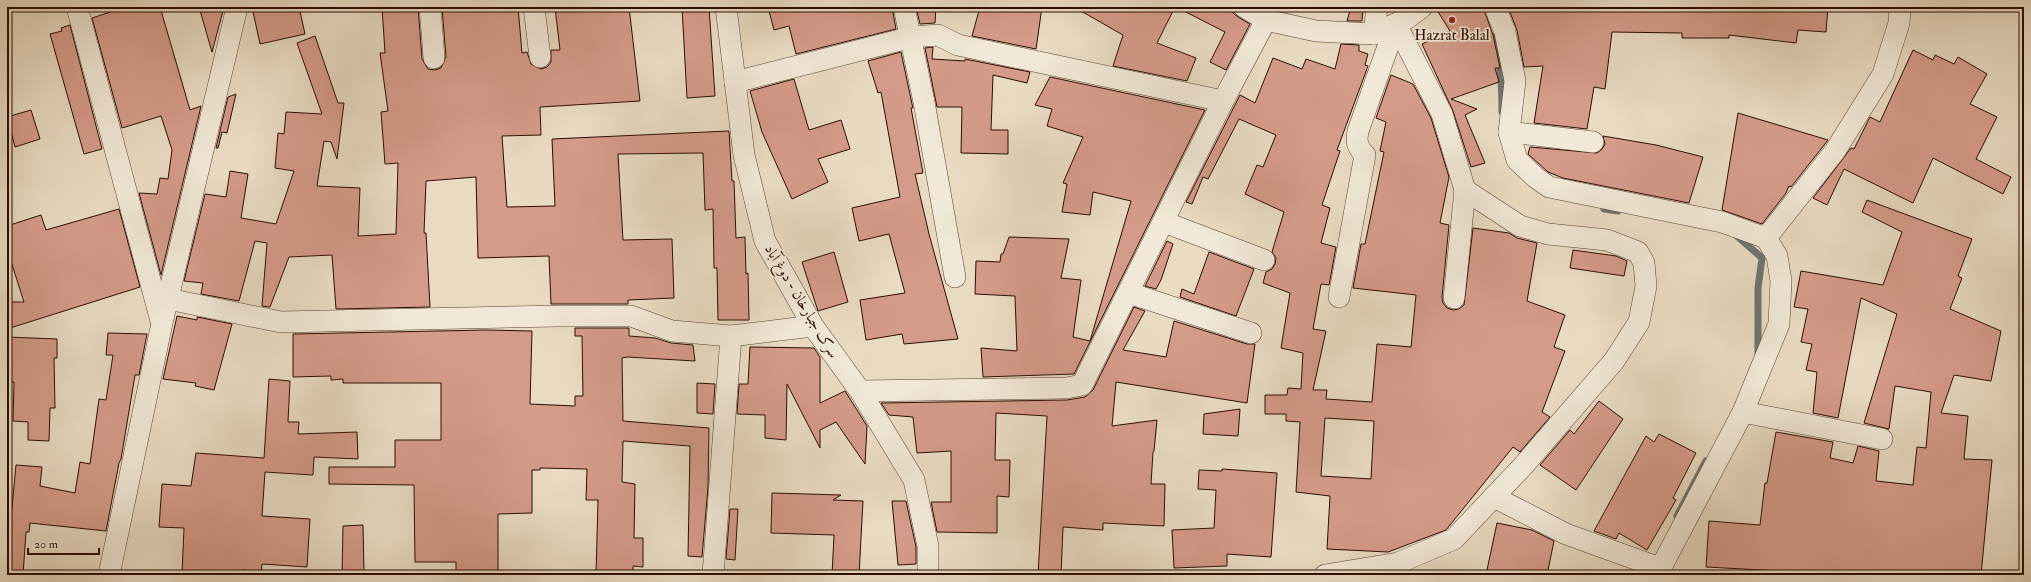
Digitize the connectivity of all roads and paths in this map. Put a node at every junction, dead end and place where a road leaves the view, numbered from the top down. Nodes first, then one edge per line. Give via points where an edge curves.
1 (78, 7) edge
2 (237, 7) edge
3 (430, 7) edge
4 (534, 7) edge
5 (726, 7) edge
6 (904, 7) edge
7 (1244, 7) edge
8 (1377, 7) edge
9 (1422, 7) edge
10 (1494, 7) edge
11 (1900, 7) edge
12 (1266, 20) junction
13 (1396, 24) junction
14 (1374, 34) junction
15 (912, 38) junction
16 (540, 57) dead end
17 (434, 58) dead end
18 (734, 82) junction
19 (1223, 100) junction
20 (1509, 132) junction
21 (1593, 142) dead end
22 (1465, 190) junction
23 (1164, 222) junction
24 (1766, 238) junction
25 (1264, 260) dead end
26 (955, 277) dead end
27 (1129, 293) junction
28 (1339, 297) dead end
29 (1454, 298) dead end
30 (168, 299) junction
31 (162, 324) junction
32 (813, 326) junction
33 (1251, 333) dead end
34 (731, 336) junction
35 (860, 391) junction
36 (1744, 412) junction
37 (1882, 439) dead end
38 (1494, 497) junction
39 (1658, 572) edge
40 (109, 575) edge
41 (713, 575) edge
42 (928, 575) edge
43 (1325, 575) edge

1 - 31 street
2 - 30 street
3 - 17 street
4 - 16 street
5 - 18 street, سرک جبارخان - دوغ آباد
6 - 15 street
7 - 12 street
8 - 14 street
9 - 13 street
10 - 20 street via 1504,32 1515,81
11 - 24 street via 1899,23 1883,74 1835,151
12 - 14 street via 1316,32
12 - 19 street
13 - 14 street
13 - 22 street via 1442,114
13 - 28 street via 1358,131 1358,148 1365,155
15 - 18 street
15 - 19 street via 938,35 958,45
15 - 26 street
18 - 32 street, سرک جبارخان - دوغ آباد via 744,155 765,241
19 - 23 street
20 - 21 street
20 - 24 street via 1517,160 1549,187 1722,222
22 - 29 street
22 - 38 street via 1520,226 1548,234 1607,240 1638,252 1644,263 1646,286 1639,322 1614,361
23 - 25 street
23 - 27 street
24 - 36 street via 1777,256 1781,281 1779,324
27 - 33 street
27 - 35 street via 1082,385 1067,388
30 - 31 street
30 - 34 street via 281,322 631,316 672,331
31 - 40 street
32 - 34 street
32 - 35 street, سرک جبارخان - دوغ آباد
34 - 41 street
35 - 42 street, سرک جبارخان - دوغ آباد via 914,480 928,546
36 - 37 street
36 - 39 street
38 - 39 street via 1566,534
38 - 43 street via 1454,539 1398,563

